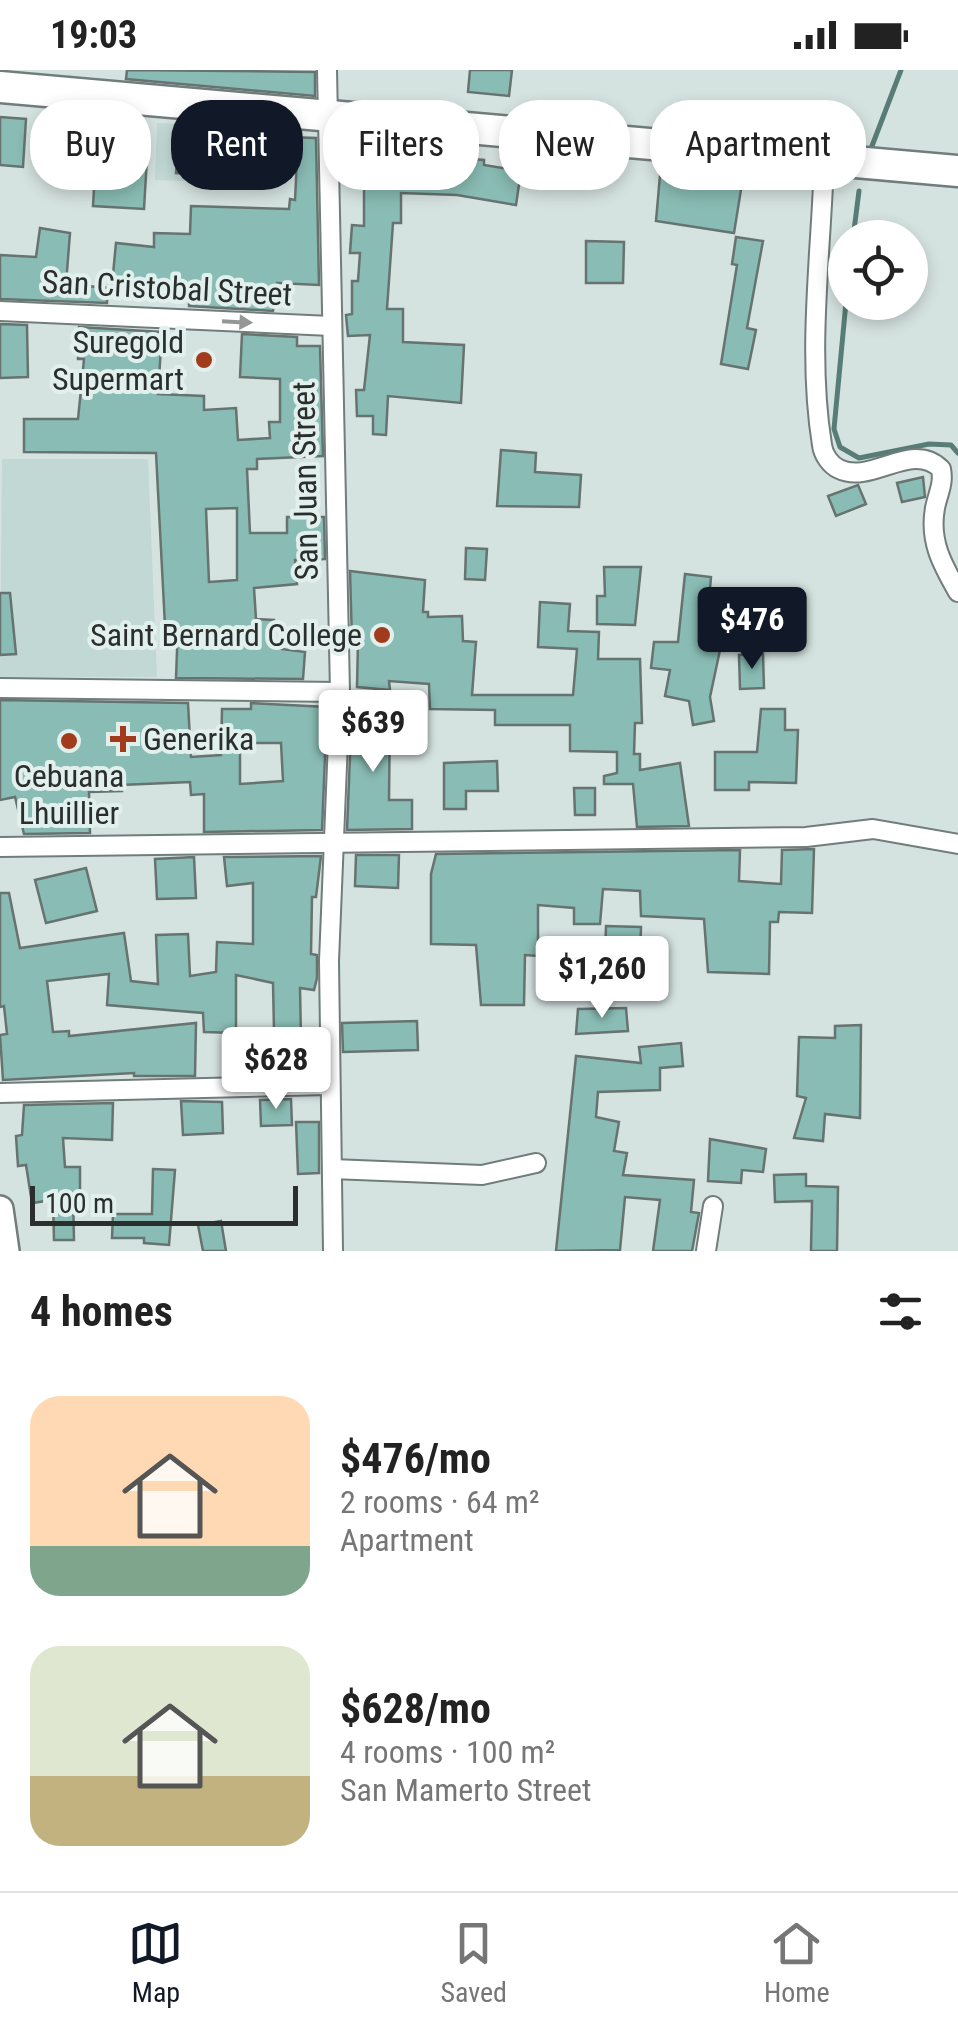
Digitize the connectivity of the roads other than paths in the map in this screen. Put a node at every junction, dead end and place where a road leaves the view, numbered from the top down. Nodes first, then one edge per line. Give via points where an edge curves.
1 (327, 70) edge
2 (0, 86) edge
3 (327, 100) edge
4 (323, 116) edge
5 (479, 130) edge
6 (650, 146) edge
7 (866, 165) edge
8 (958, 171) edge
9 (328, 190) edge
10 (823, 190) edge
11 (0, 311) edge
12 (331, 326) junction
13 (958, 592) edge
14 (0, 688) edge
15 (340, 692) junction
16 (336, 840) junction
17 (958, 844) edge
18 (0, 847) edge
19 (328, 1085) junction
20 (0, 1092) edge
21 (536, 1163) dead end
22 (332, 1169) junction
23 (713, 1206) dead end
24 (0, 1209) edge
25 (6, 1251) edge
26 (333, 1251) edge
27 (706, 1251) edge

1 - 3 street, San Juan Street
2 - 4 highway
5 - 6 highway
7 - 8 highway
9 - 12 street, San Juan Street
10 - 13 street via 822,445 828,460 854,473 909,459 940,469 934,540
11 -> 12 street, San Cristobal Street
12 - 15 street, San Juan Street
14 - 15 street
15 - 16 street, San Juan Street
16 - 17 street via 806,836 854,829
16 - 18 street
16 - 19 street, San Juan Street
19 - 20 street
19 - 22 street, San Juan Street
21 - 22 street via 482,1175
22 - 26 street, San Juan Street
23 - 27 street
24 - 25 main road

